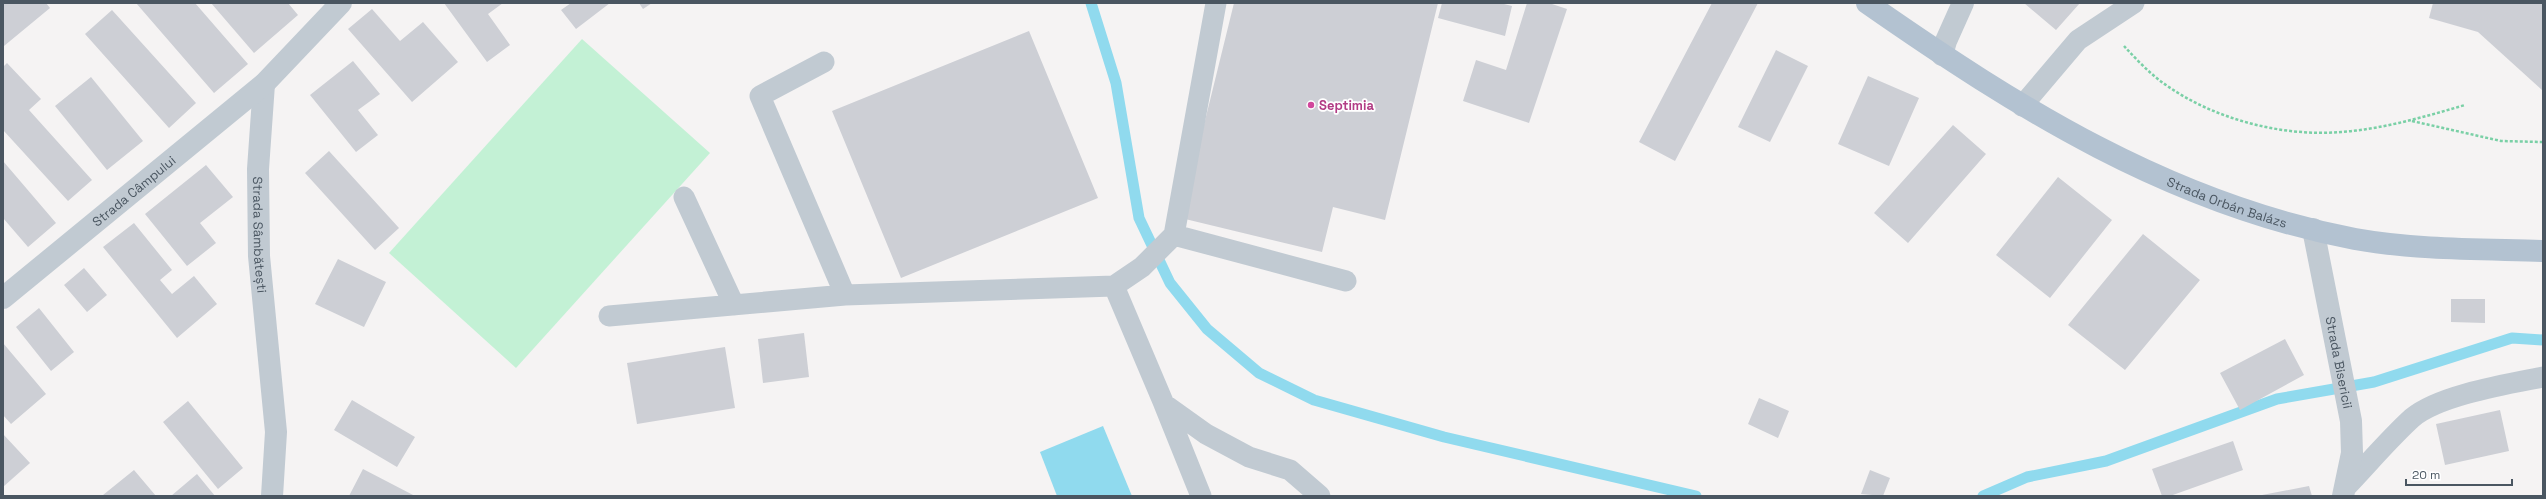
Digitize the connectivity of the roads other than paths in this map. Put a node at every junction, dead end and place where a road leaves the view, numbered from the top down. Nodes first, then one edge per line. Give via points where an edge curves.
1 (341, 3) edge
2 (1216, 3) edge
3 (1867, 3) edge
4 (1963, 3) edge
5 (2134, 3) edge
6 (1942, 55) junction
7 (824, 62) dead end
8 (264, 84) junction
9 (2022, 106) junction
10 (684, 197) dead end
11 (2313, 229) junction
12 (1173, 237) junction
13 (2543, 251) edge
14 (1346, 281) dead end
15 (1114, 286) junction
16 (845, 295) junction
17 (3, 298) edge
18 (734, 305) junction
19 (609, 316) dead end
20 (2543, 377) edge
21 (1164, 404) junction
22 (2345, 491) edge
23 (272, 496) edge
24 (1201, 496) edge
25 (1320, 496) edge

1 - 8 street
2 - 12 lane
3 - 6 main road, Strada Orbán Balázs
4 - 6 street
5 - 9 lane via 2078,40 2038,84
6 - 9 main road, Strada Orbán Balázs
7 - 16 lane via 760,96
8 - 17 street, Strada Câmpului
8 - 23 street, Strada Sâmbătești via 258,169 259,256 276,432
9 - 11 main road, Strada Orbán Balázs via 2108,154 2161,179 2218,202
10 - 18 lane
11 - 13 main road, Strada Orbán Balázs via 2356,239 2406,246
11 - 22 street, Strada Bisericii via 2351,421 2352,453
12 - 14 lane
12 - 15 lane via 1142,267
15 - 16 lane
15 - 21 lane
16 - 18 lane
18 - 19 lane
20 - 22 lane via 2502,385 2440,403 2413,418
21 - 24 lane
21 - 25 lane via 1206,434 1248,457 1290,470

